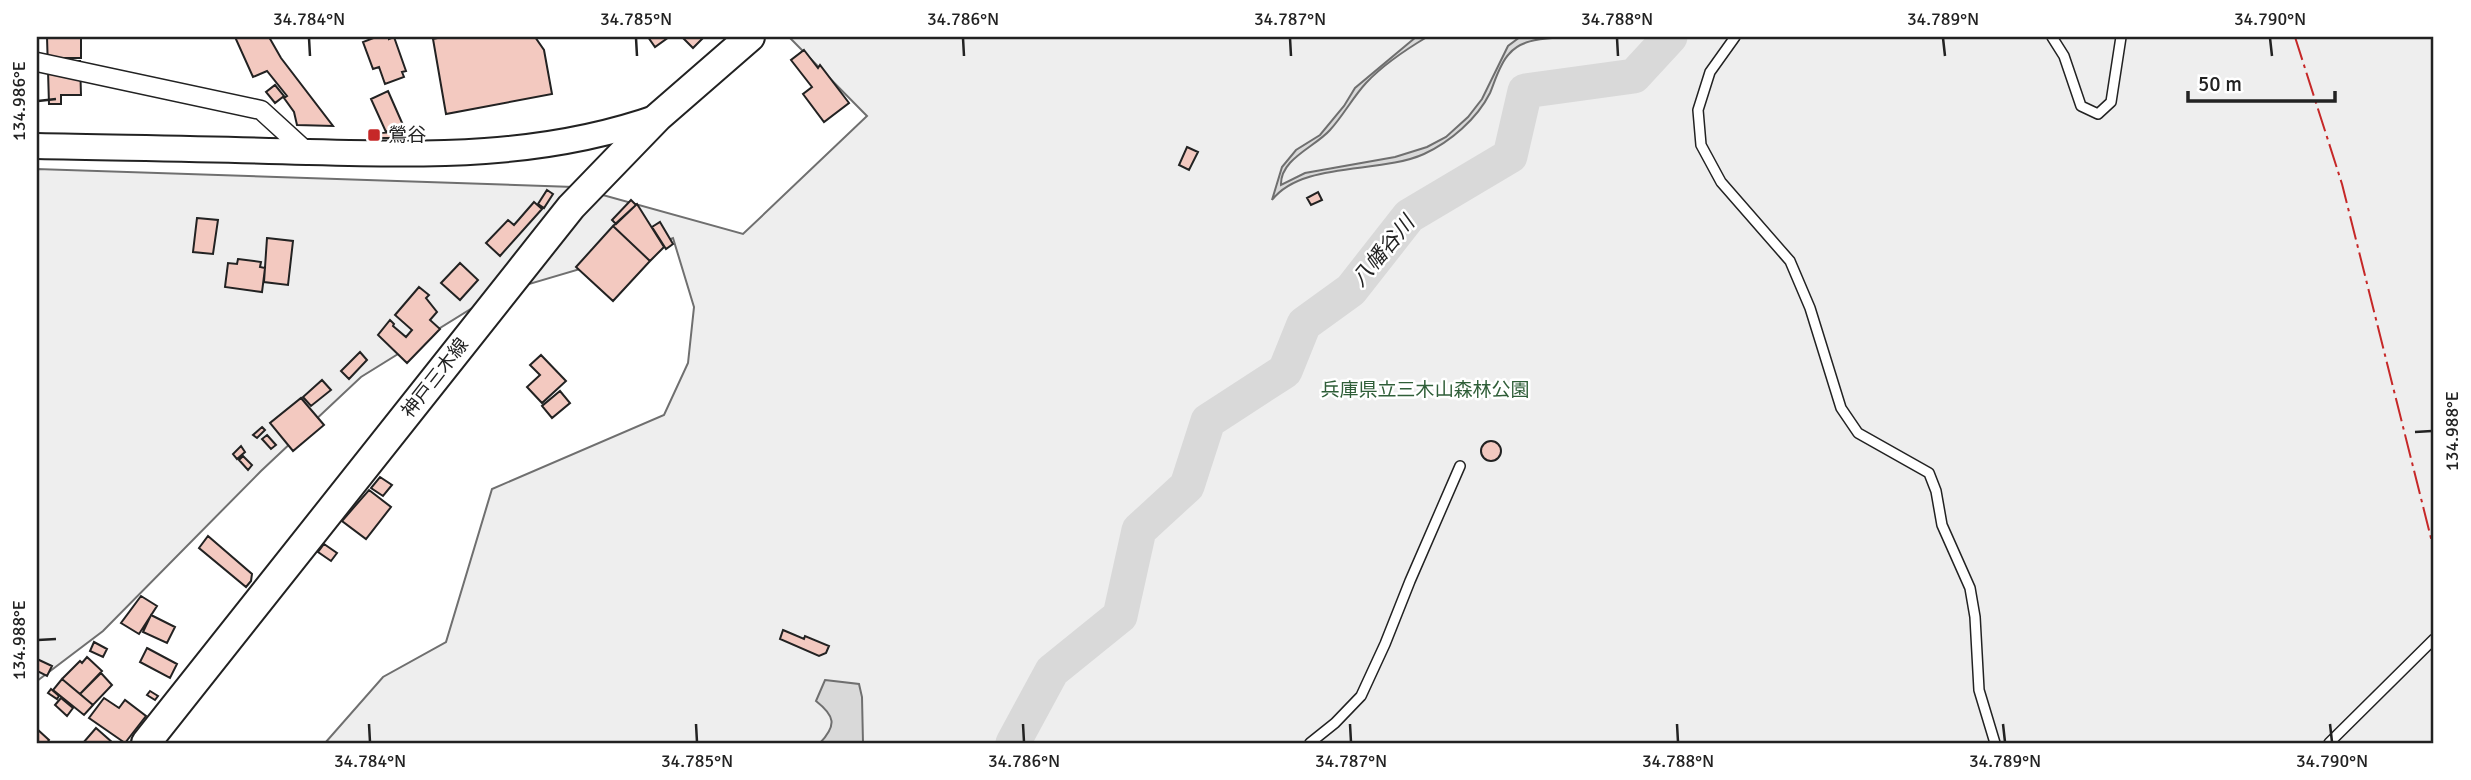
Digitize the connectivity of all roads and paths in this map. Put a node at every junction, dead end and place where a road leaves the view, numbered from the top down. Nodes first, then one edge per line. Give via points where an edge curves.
1 (750, 37) edge
2 (1735, 37) edge
3 (2052, 37) edge
4 (2121, 37) edge
5 (37, 62) edge
6 (658, 117) junction
7 (37, 146) edge
8 (307, 152) junction
9 (1460, 466) dead end
10 (2434, 639) edge
11 (146, 743) edge
12 (1310, 743) edge
13 (1995, 743) edge
14 (2329, 743) edge

1 - 6 main road, 神戸三木線
2 - 13 lane via 1710,72 1698,110 1701,145 1721,182 1790,261 1841,408 1858,433 1928,473 1942,525 1970,588 1979,690
3 - 4 lane via 2064,56 2081,106 2098,114 2110,102
5 - 8 street via 261,110
6 - 8 street via 604,134 514,150 433,155
6 - 11 main road, 神戸三木線 via 571,207
7 - 8 street
9 - 12 lane via 1361,696
10 - 14 lane

